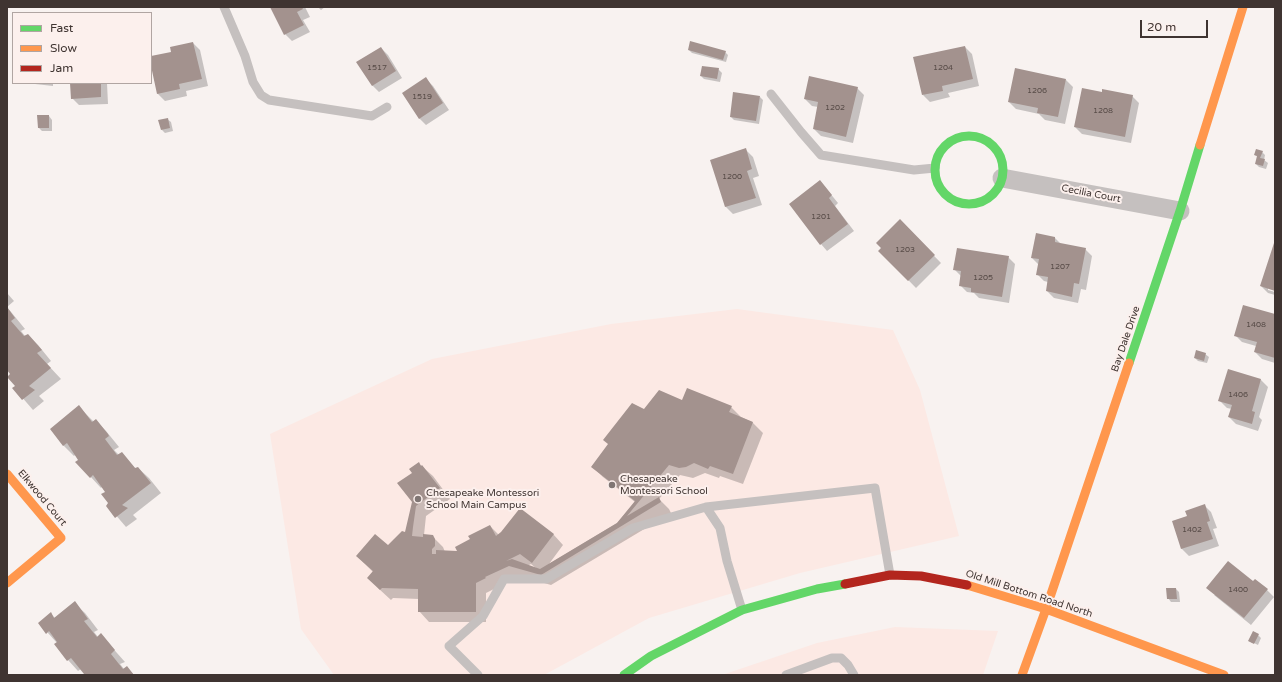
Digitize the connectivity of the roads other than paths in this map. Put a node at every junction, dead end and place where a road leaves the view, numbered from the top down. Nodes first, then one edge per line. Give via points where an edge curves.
1 (224, 7) edge
2 (1243, 7) edge
3 (771, 94) dead end
4 (387, 107) dead end
5 (935, 168) junction
6 (1002, 178) junction
7 (1180, 211) junction
8 (7, 474) edge
9 (706, 507) junction
10 (890, 575) junction
11 (7, 582) edge
12 (1046, 609) junction
13 (742, 610) junction
14 (478, 675) edge
15 (624, 675) edge
16 (786, 675) edge
17 (854, 675) edge
18 (1022, 675) edge
19 (1224, 675) edge

1 - 4 lane via 253,82 269,100 372,116
2 - 7 street, Bay Dale Drive
3 - 5 lane via 821,155 914,170
5 - 6 street via 936,180 941,190 949,198 960,203 972,204 990,197
5 - 6 street via 941,151 949,143 970,136 990,144 998,153 1002,164
6 - 7 street, Cecilia Court
7 - 12 street, Bay Dale Drive
8 - 11 street, Elkwood Court via 62,538
9 - 10 lane via 875,488
9 - 13 lane via 720,528
9 - 14 lane via 633,528 546,579 504,579 483,616 449,646
10 - 12 street, Old Mill Bottom Road North via 921,576 965,584
10 - 13 street, Old Mill Bottom Road North via 817,589
12 - 18 street, Bay Dale Drive
12 - 19 street, Old Mill Bottom Road North
13 - 15 street, Old Mill Bottom Road North via 651,656
16 - 17 lane via 832,658 841,658

